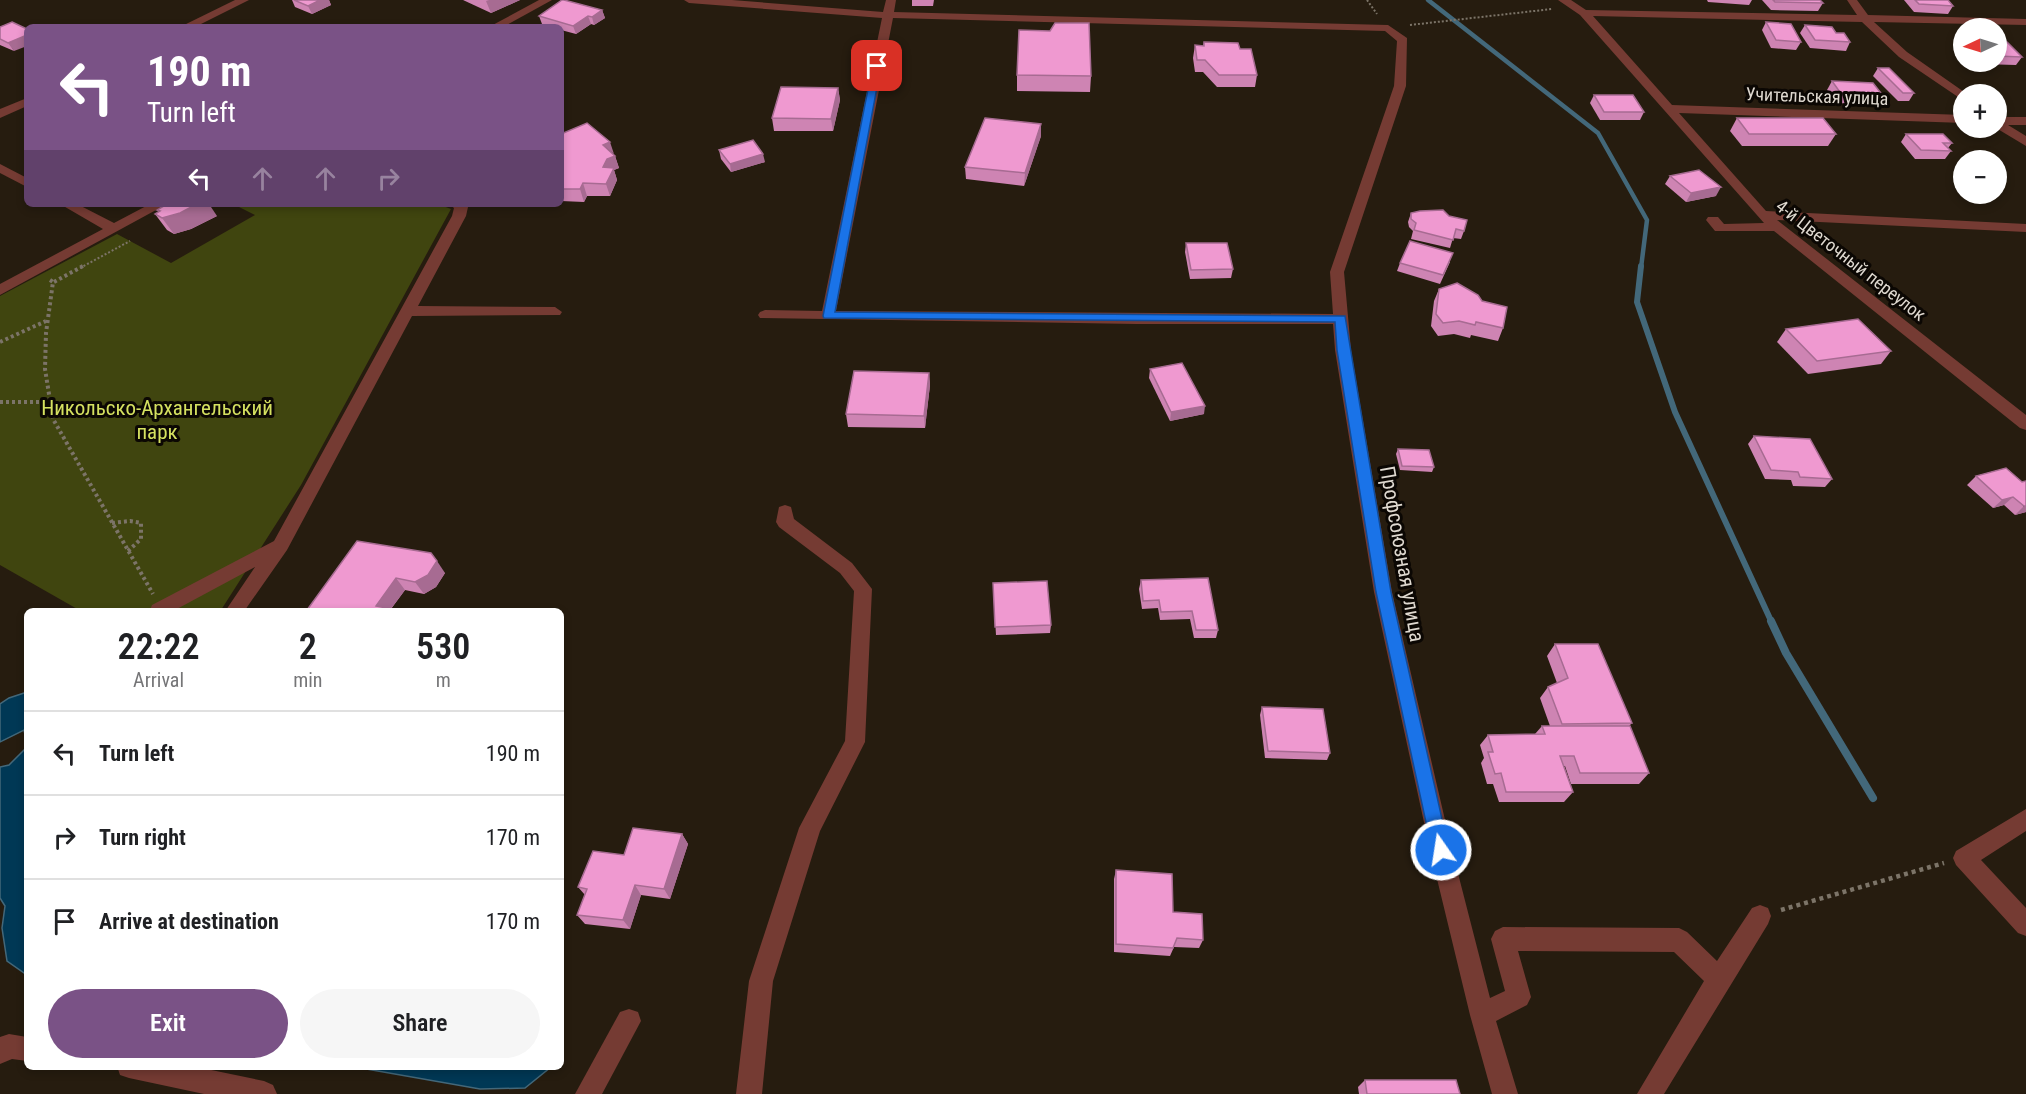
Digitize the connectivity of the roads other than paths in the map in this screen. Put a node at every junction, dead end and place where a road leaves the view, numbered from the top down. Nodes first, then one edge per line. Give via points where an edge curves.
1 (244, 0) edge
2 (547, 0) edge
3 (689, 0) edge
4 (891, 0) edge
5 (1563, 0) edge
6 (1852, 0) edge
7 (1584, 13) junction
8 (886, 18) junction
9 (1863, 19) junction
10 (2026, 22) edge
11 (192, 24) edge
12 (501, 24) edge
13 (1953, 90) edge
14 (24, 103) edge
15 (1669, 109) junction
16 (0, 114) edge
17 (1953, 119) edge
18 (2026, 121) edge
19 (2007, 122) edge
20 (2007, 129) edge
21 (2026, 142) edge
22 (0, 168) edge
23 (24, 181) edge
24 (73, 207) edge
25 (156, 207) edge
26 (461, 207) edge
27 (1762, 215) junction
28 (1713, 220) dead end
29 (1776, 227) junction
30 (2026, 228) edge
31 (125, 232) junction
32 (0, 290) edge
33 (410, 310) junction
34 (555, 312) dead end
35 (765, 315) dead end
36 (828, 316) junction
37 (1341, 319) junction
38 (2026, 424) edge
39 (785, 512) dead end
40 (281, 545) junction
41 (164, 608) edge
42 (236, 608) edge
43 (2026, 819) edge
44 (1760, 916) road end
45 (2026, 925) edge
46 (1719, 979) junction
47 (1482, 1015) junction
48 (629, 1022) dead end
49 (24, 1048) edge
50 (0, 1052) edge
51 (166, 1070) edge
52 (203, 1074) edge
53 (264, 1094) edge
54 (588, 1094) edge
55 (749, 1094) edge
56 (1505, 1094) edge
57 (1650, 1094) edge

1 - 11 street
2 - 12 street
3 - 8 street
4 - 8 street
5 - 7 street
6 - 9 street
7 - 9 street
7 - 15 street, 4-й Цветочный переулок
8 - 36 street
8 - 37 street, Профсоюзная улица via 1388,28 1403,40 1400,86 1337,272
9 - 10 street
9 - 13 street
14 - 16 street
15 - 17 street, Учительская улица
15 - 27 street, 4-й Цветочный переулок
18 - 19 street
20 - 21 street
22 - 23 street
24 - 31 street
25 - 31 street
26 - 33 street
27 - 29 street, 4-й Цветочный переулок
27 - 30 street
28 - 29 street via 1720,228
29 - 38 street, 4-й Цветочный переулок
31 - 32 street
33 - 34 street
33 - 40 street
35 - 36 street
36 - 37 street
37 - 47 street, Профсоюзная улица via 1383,592
39 - 55 street via 785,522 846,568 863,589 855,742 810,828 761,981
40 - 41 street
40 - 42 street
43 - 45 street via 1958,859
44 - 46 street
46 - 47 street via 1679,940 1503,939 1519,997
46 - 57 street
47 - 56 street, Профсоюзная улица
48 - 54 street
49 - 50 street via 9,1046
51 - 52 street
52 - 53 street

